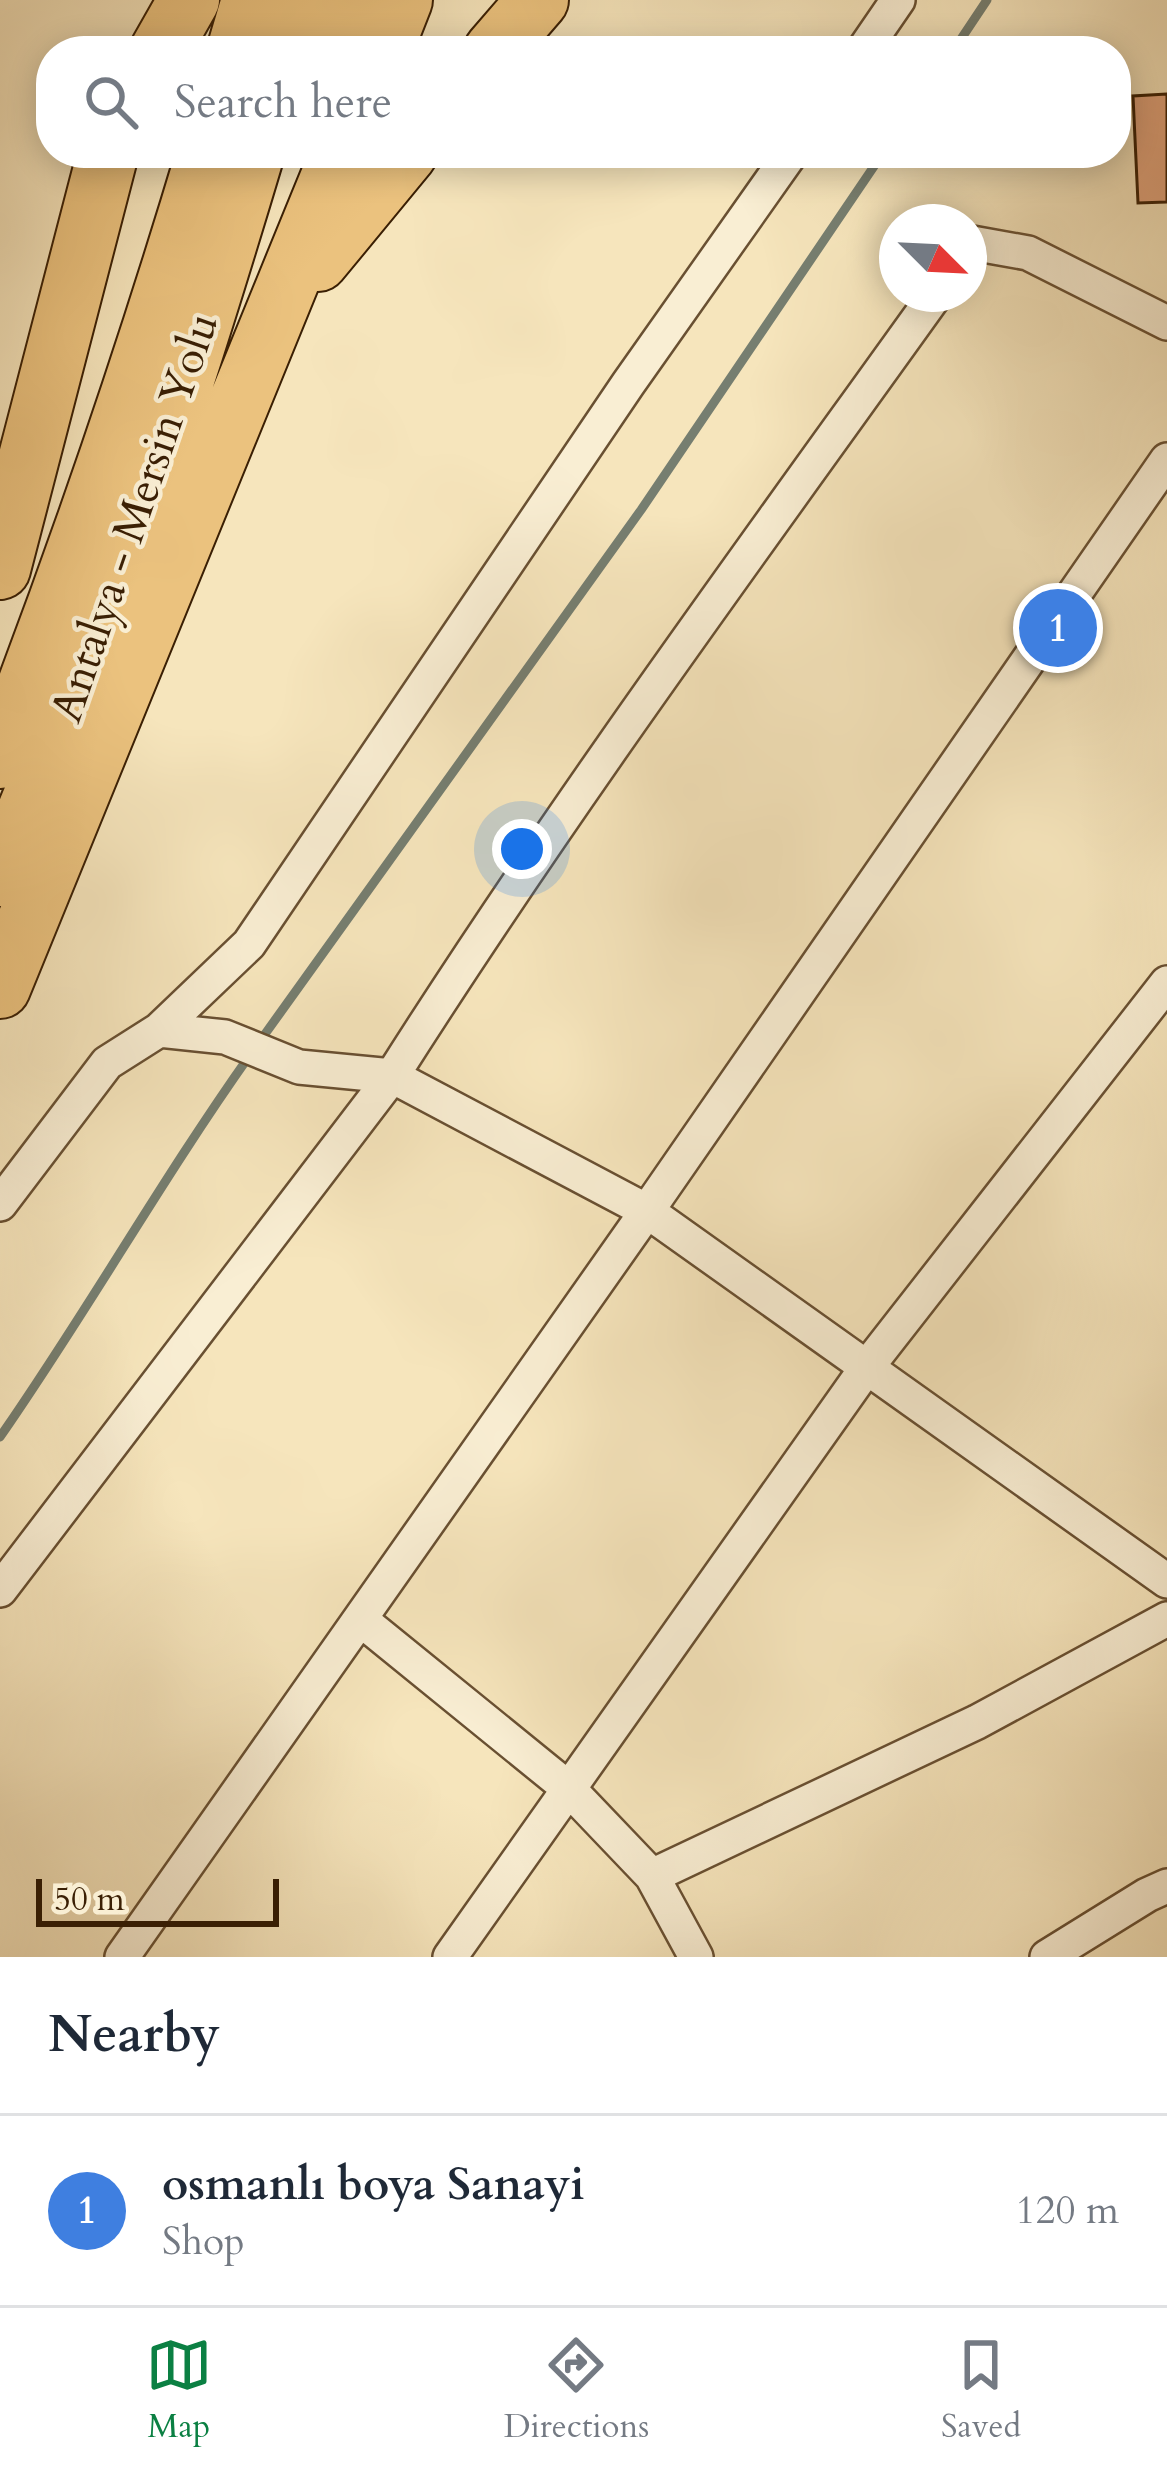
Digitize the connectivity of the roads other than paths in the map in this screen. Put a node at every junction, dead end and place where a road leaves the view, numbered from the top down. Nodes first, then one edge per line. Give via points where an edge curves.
1 (147, 0) edge
2 (189, 0) edge
3 (252, 0) edge
4 (299, 0) edge
5 (333, 0) edge
6 (402, 0) edge
7 (538, 0) edge
8 (898, 0) edge
9 (138, 36) edge
10 (167, 36) edge
11 (241, 36) edge
12 (288, 36) edge
13 (347, 36) edge
14 (388, 36) edge
15 (507, 36) edge
16 (873, 36) edge
17 (107, 168) edge
18 (202, 168) edge
19 (249, 168) edge
20 (327, 168) edge
21 (335, 168) edge
22 (395, 168) edge
23 (780, 168) edge
24 (312, 226) junction
25 (987, 246) edge
26 (923, 312) edge
27 (273, 317) junction
28 (1167, 322) edge
29 (1167, 460) edge
30 (0, 568) edge
31 (79, 618) junction
32 (0, 758) edge
33 (0, 876) edge
34 (1167, 982) edge
35 (0, 988) edge
36 (159, 1030) junction
37 (392, 1076) junction
38 (0, 1204) edge
39 (647, 1211) junction
40 (867, 1367) junction
41 (1167, 1581) edge
42 (0, 1590) edge
43 (360, 1619) junction
44 (1167, 1619) edge
45 (568, 1788) junction
46 (652, 1876) junction
47 (1167, 1886) edge
48 (122, 1957) edge
49 (450, 1957) edge
50 (696, 1957) edge
51 (1047, 1957) edge

1 - 9 highway
2 - 10 highway
3 - 11 highway
4 - 12 highway
5 - 13 highway via 344,9
6 - 14 highway
7 - 15 highway
8 - 16 street
17 - 30 highway
18 - 31 highway, Antalya - Mersin Yolu
19 - 31 highway, Antalya - Mersin Yolu via 219,268
20 - 24 highway
21 - 24 highway
22 - 27 highway
23 - 36 street via 249,944
24 - 27 highway
25 - 28 street via 1028,253
26 - 37 street
27 - 35 highway
29 - 39 street
31 - 32 highway, Antalya - Mersin Yolu
31 - 33 highway, Antalya - Mersin Yolu
34 - 40 street
36 - 37 street via 225,1037 299,1066
36 - 38 street via 107,1063
37 - 39 street
37 - 42 street
39 - 40 street
39 - 43 street
40 - 41 street
40 - 45 street
43 - 45 street
43 - 48 street
44 - 46 street via 977,1722
45 - 46 street
45 - 49 street
46 - 50 street
47 - 51 street

